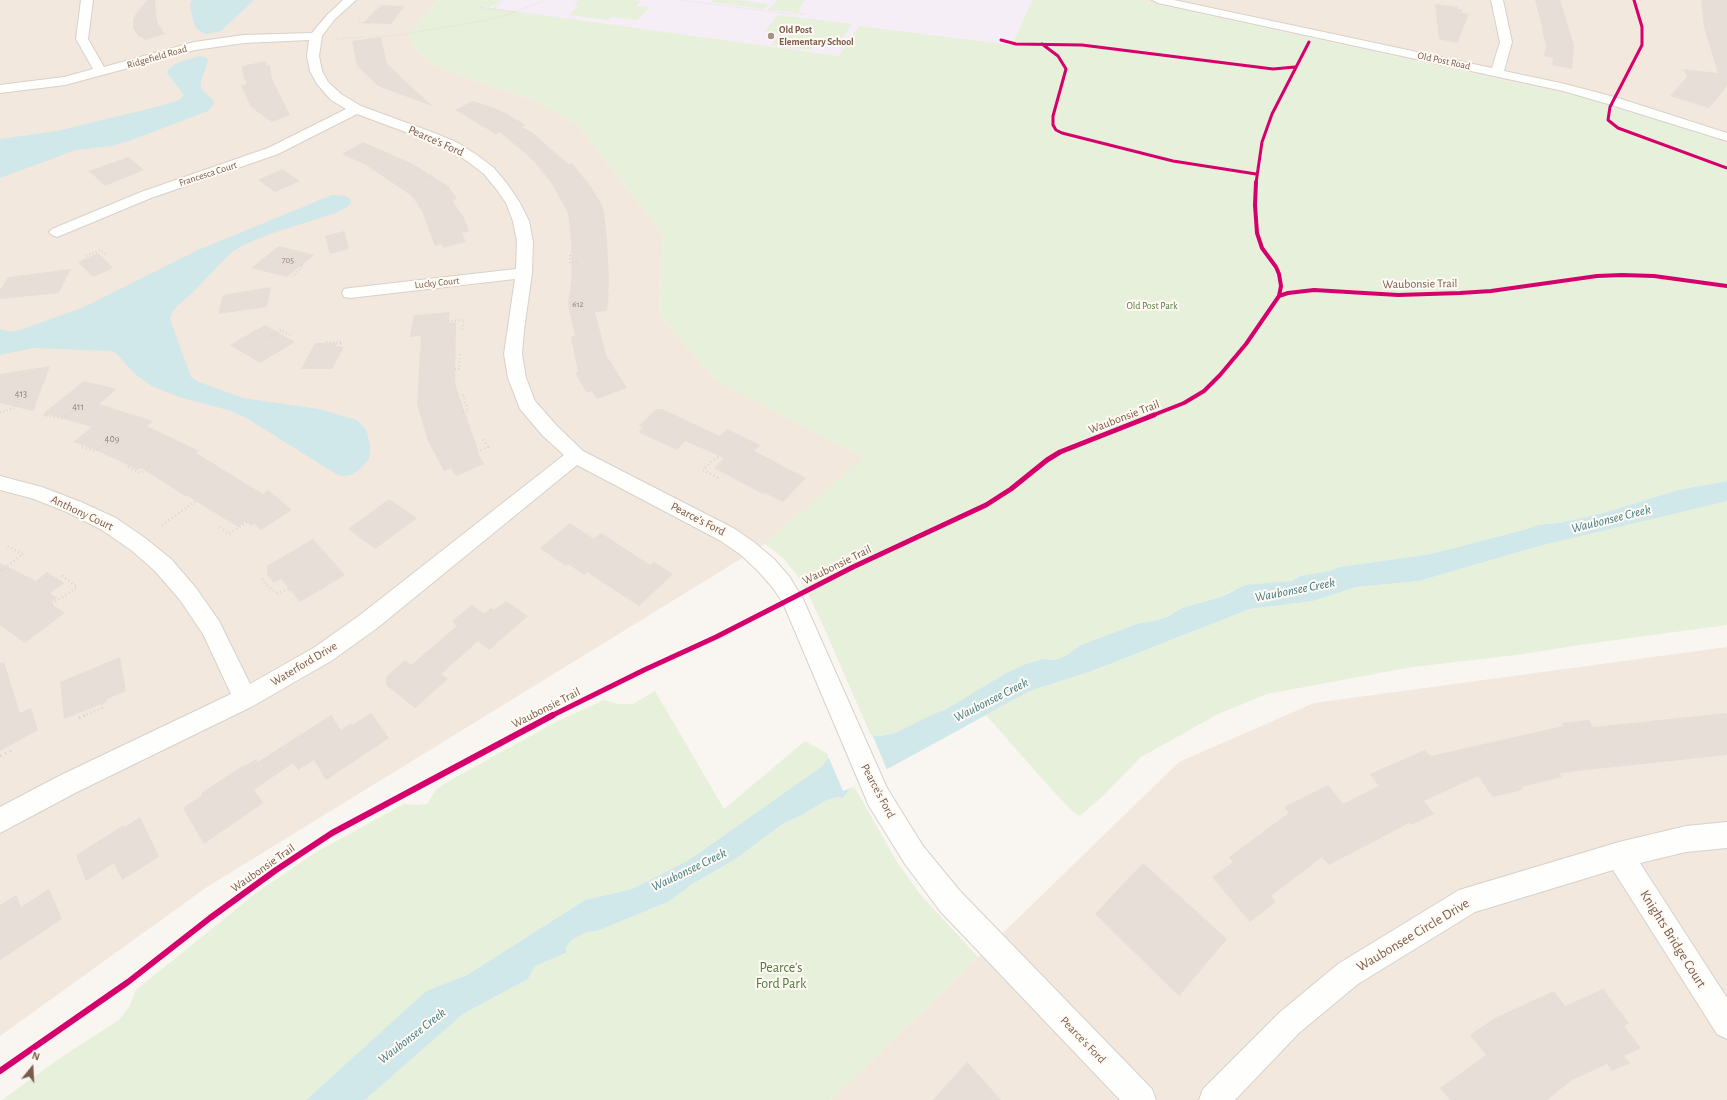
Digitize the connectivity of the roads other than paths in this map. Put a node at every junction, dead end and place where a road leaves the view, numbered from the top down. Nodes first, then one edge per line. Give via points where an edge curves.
1 (87, 0) edge
2 (350, 0) edge
3 (1158, 0) edge
4 (1497, 0) edge
5 (324, 38) junction
6 (101, 72) junction
7 (1496, 72) junction
8 (0, 89) edge
9 (356, 109) junction
10 (1727, 137) edge
11 (57, 232) dead end
12 (524, 273) junction
13 (350, 293) dead end
14 (576, 456) junction
15 (0, 483) edge
16 (245, 699) junction
17 (0, 821) edge
18 (1727, 835) edge
19 (1619, 855) junction
20 (1727, 1024) edge
21 (1141, 1100) edge
22 (1214, 1100) edge

1 - 6 street via 82,39
2 - 5 street, Pearce's Ford via 331,17
3 - 7 street, Old Post Road
4 - 7 street via 1506,42
5 - 6 street, Ridgefield Road via 244,40 194,46
5 - 9 street, Pearce's Ford via 313,56 316,71 323,84 336,97
6 - 8 street, Ridgefield Road via 65,81
7 - 10 street, Old Post Road via 1613,101
9 - 11 street, Francesca Court via 273,151 146,195
9 - 12 street, Pearce's Ford via 453,146 488,171 513,203 521,221
12 - 13 street, Lucky Court
12 - 14 street, Pearce's Ford via 514,346 517,378 527,404
14 - 16 street, Waterford Drive via 368,622 323,654
14 - 21 street, Pearce's Ford via 728,535 748,549 781,582 792,599 878,797 914,855 950,900
15 - 16 street, Anthony Court via 35,492 109,524 138,544 163,566 188,594 211,628
16 - 17 street, Waterford Drive via 68,784
18 - 19 street, Waubonsee Circle Drive via 1686,839
19 - 20 street, Knights Bridge Court
19 - 22 street, Waubonsee Circle Drive via 1462,904 1348,974 1289,1023

